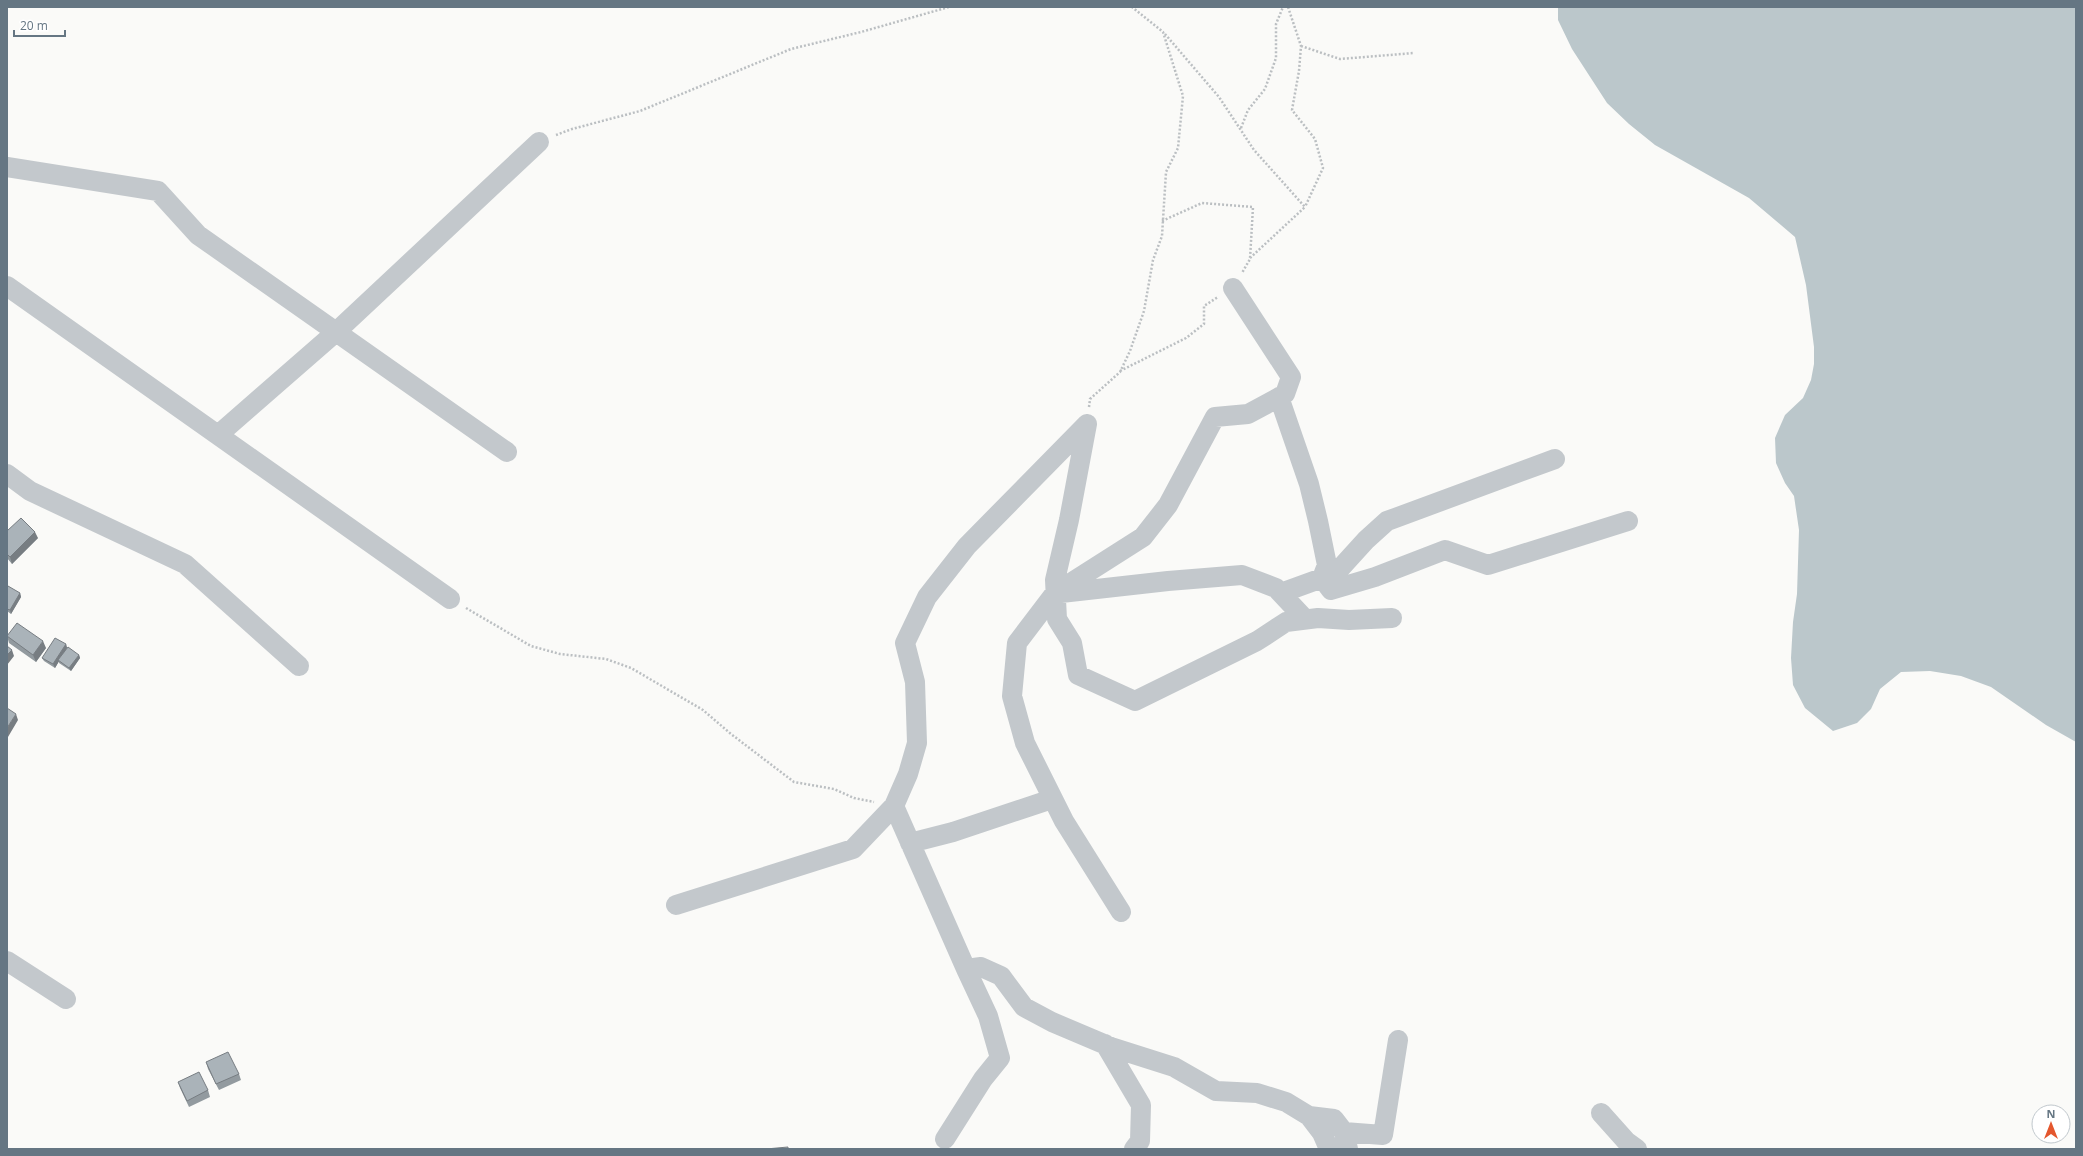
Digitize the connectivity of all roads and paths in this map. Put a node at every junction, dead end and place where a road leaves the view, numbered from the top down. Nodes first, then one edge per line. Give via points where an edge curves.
1 (949, 7) edge
2 (1132, 7) edge
3 (1283, 7) edge
4 (1288, 7) edge
5 (1163, 32) junction
6 (1302, 46) junction
7 (1414, 53) dead end
8 (1241, 128) junction
9 (539, 142) joint
10 (7, 166) edge
11 (1305, 207) junction
12 (1162, 221) junction
13 (1250, 259) junction
14 (7, 286) edge
15 (1233, 288) junction
16 (336, 332) junction
17 (1120, 372) junction
18 (1279, 397) junction
19 (1087, 424) junction
20 (218, 435) junction
21 (507, 452) dead end
22 (1555, 459) dead end
23 (7, 474) edge
24 (1628, 521) dead end
25 (1322, 578) junction
26 (1055, 593) junction
27 (1281, 593) junction
28 (450, 599) joint
29 (1392, 618) dead end
30 (1305, 619) junction
31 (299, 666) dead end
32 (1052, 799) junction
33 (894, 806) junction
34 (910, 843) junction
35 (676, 905) dead end
36 (1121, 912) dead end
37 (7, 961) edge
38 (966, 969) junction
39 (66, 1000) dead end
40 (1398, 1040) dead end
41 (1105, 1044) junction
42 (1601, 1113) dead end
43 (1309, 1116) junction
44 (945, 1139) dead end
45 (1346, 1140) edge
46 (1134, 1149) edge
47 (1329, 1149) edge
48 (1637, 1149) edge

1 - 9 path via 791,49 640,111 572,129
2 - 5 path
3 - 8 path via 1276,24 1276,58 1265,89 1248,110
4 - 6 path
5 - 8 path via 1219,97
5 - 12 path via 1183,96 1178,148 1166,172
6 - 7 path via 1340,59
6 - 11 path via 1292,110 1315,139 1323,168
8 - 11 path via 1254,150
9 - 16 street
10 - 16 street via 158,191 198,235
11 - 13 path
12 - 13 path via 1202,203 1253,207
12 - 17 path via 1162,236 1153,260 1144,311
13 - 15 path
14 - 20 street
15 - 17 path via 1204,306 1204,324 1186,338
15 - 18 street via 1291,377 1285,394
16 - 20 street
16 - 21 street
17 - 19 path via 1090,398
18 - 25 street via 1309,484 1318,521 1327,565
18 - 26 street via 1248,414 1215,417 1168,505 1143,537
19 - 26 street via 1069,520 1054,580
19 - 33 street via 967,546 927,597 905,643 915,682 917,742 908,774
20 - 28 street
22 - 25 street via 1387,521 1336,573
23 - 31 street via 30,491 185,564
24 - 25 street via 1488,565 1445,550 1375,577 1331,590
25 - 27 street
26 - 27 street via 1168,580 1242,575 1276,588
26 - 30 street via 1057,619 1072,643 1078,675 1135,701 1257,641 1286,622
26 - 32 street via 1017,643 1012,696 1025,743
27 - 30 street
28 - 33 path via 531,646 560,654 606,659 631,668 703,710 794,782 834,789 854,798
29 - 30 street
32 - 34 street
32 - 36 street
33 - 34 street
33 - 35 street via 853,849
34 - 38 street
37 - 39 street
38 - 41 street via 981,967 1001,976 1024,1007 1052,1022
38 - 44 street via 988,1016 1000,1058 983,1079
40 - 45 street via 1383,1135
41 - 43 street via 1174,1068 1216,1091 1257,1093 1286,1102
41 - 46 street via 1141,1105 1140,1141
42 - 48 street via 1626,1141
43 - 45 street via 1334,1119
43 - 47 street via 1322,1133

